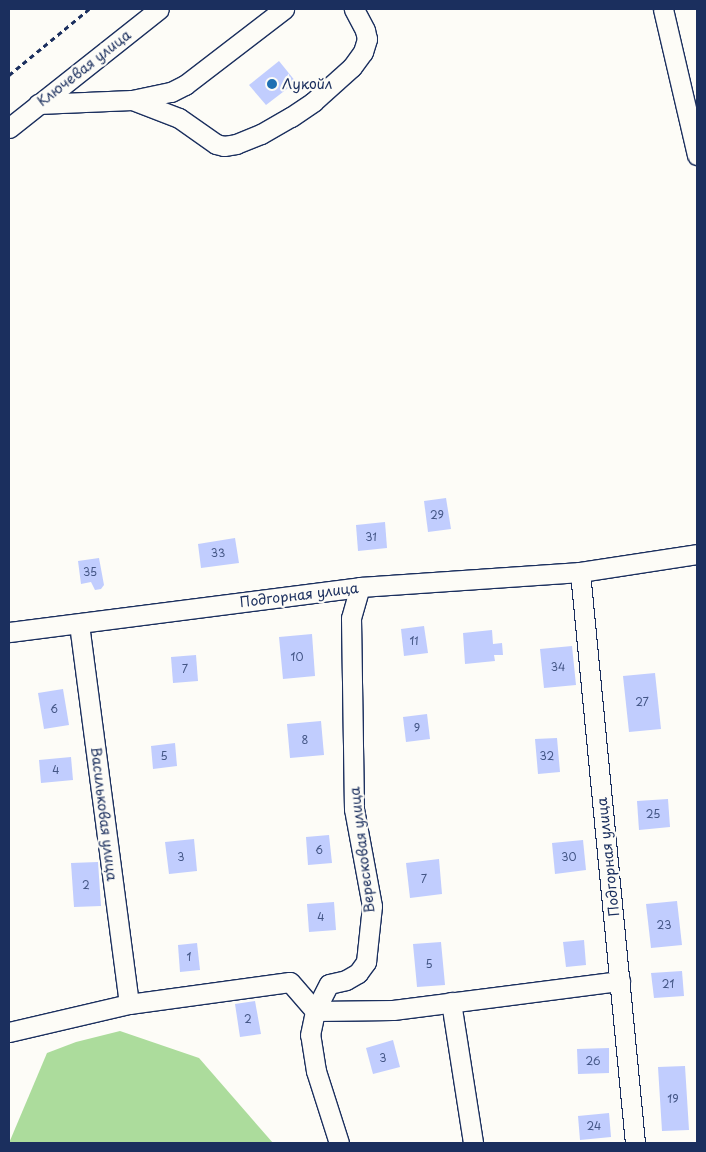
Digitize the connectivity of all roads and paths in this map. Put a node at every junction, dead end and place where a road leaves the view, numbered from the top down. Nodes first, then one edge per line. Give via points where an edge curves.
1 (89, 9) edge
2 (159, 9) edge
3 (284, 9) edge
4 (354, 9) edge
5 (663, 9) edge
6 (9, 75) edge
7 (132, 100) junction
8 (38, 104) junction
9 (693, 118) edge
10 (9, 128) edge
11 (697, 155) edge
12 (697, 554) edge
13 (580, 572) junction
14 (360, 587) junction
15 (80, 624) junction
16 (9, 632) edge
17 (620, 981) junction
18 (452, 1002) junction
19 (129, 1004) junction
20 (315, 1011) junction
21 (9, 1032) edge
22 (339, 1143) edge
23 (473, 1143) edge
24 (635, 1143) edge

1 - 6 path
2 - 8 street, Ключевая улица
3 - 7 street via 185,85 171,92
4 - 7 street via 366,30 367,39 363,52 352,67 292,117 236,144 216,144 179,118
5 - 9 street
7 - 8 street
8 - 10 street, Ключевая улица
9 - 11 street
12 - 13 street, Подгорная улица
13 - 14 street, Подгорная улица
13 - 17 street, Подгорная улица
14 - 15 street, Подгорная улица
14 - 20 street, Вересковая улица via 351,618 354,800 372,906 366,962 358,974 329,984
15 - 16 street, Подгорная улица
15 - 19 street, Васильковая улица
17 - 18 street
17 - 24 street, Подгорная улица
18 - 20 street via 393,1010
18 - 23 street
19 - 20 street via 290,982
19 - 21 street
20 - 22 street, Вересковая улица via 310,1035 316,1071

